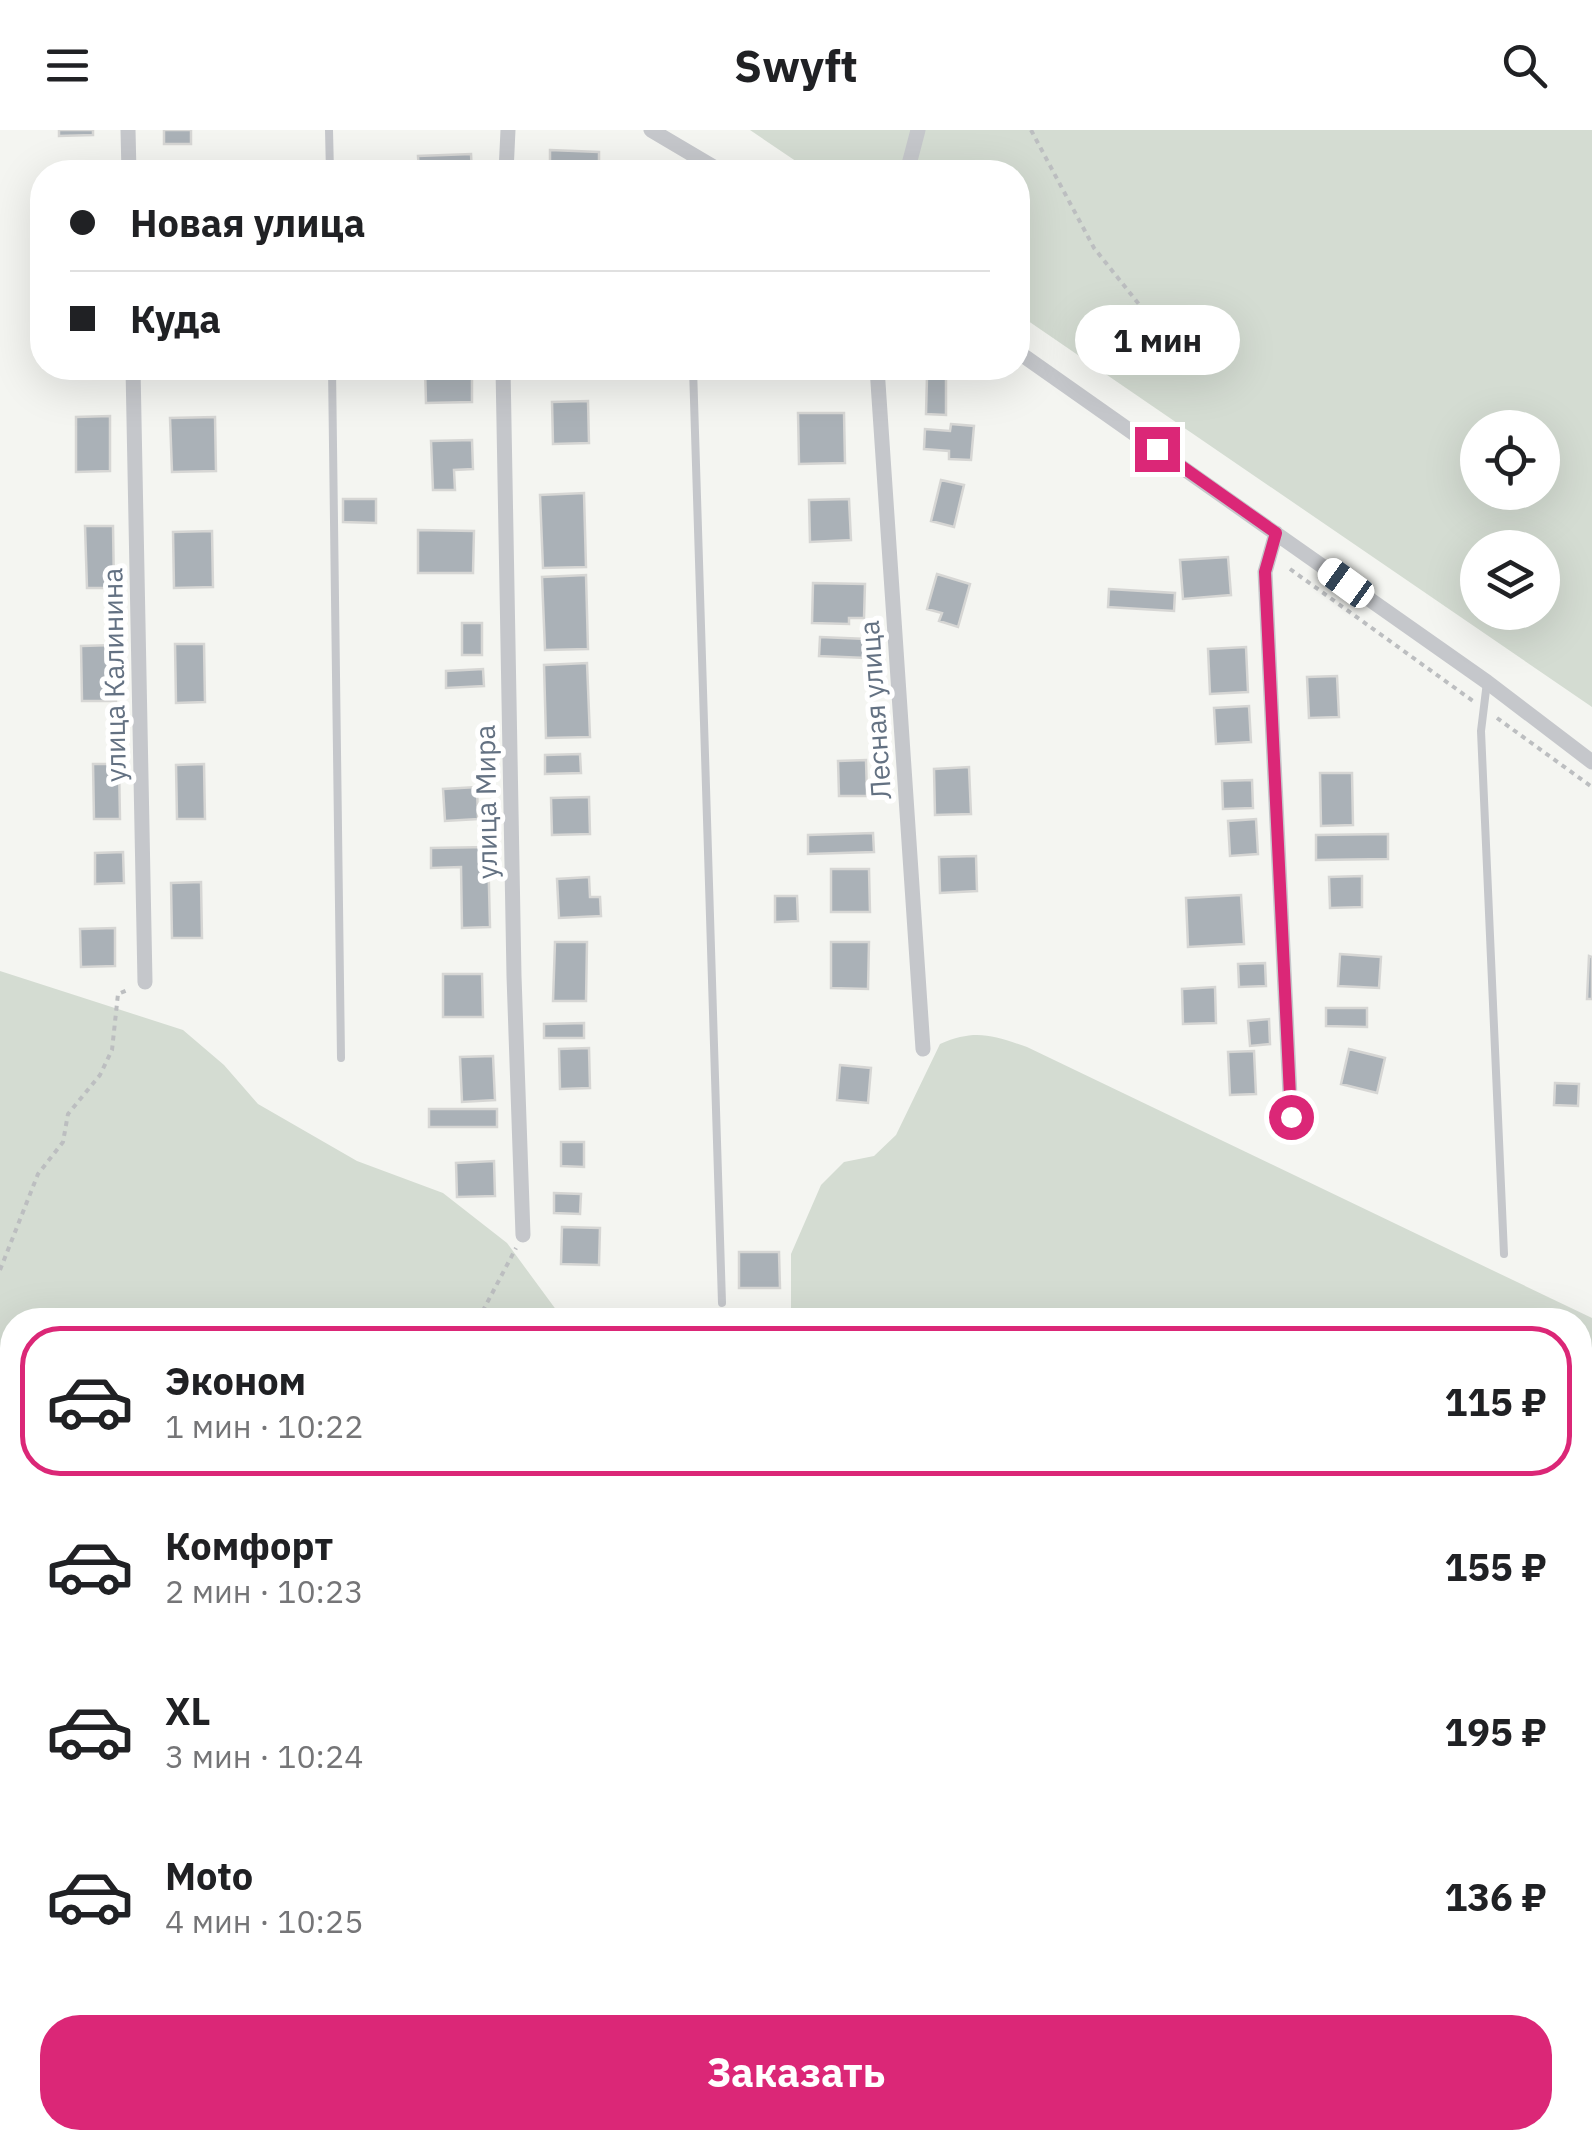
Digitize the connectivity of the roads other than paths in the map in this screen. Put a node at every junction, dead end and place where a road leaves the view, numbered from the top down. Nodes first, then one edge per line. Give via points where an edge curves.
1 (128, 130) edge
2 (330, 130) edge
3 (508, 130) edge
4 (651, 130) edge
5 (918, 130) edge
6 (129, 160) edge
7 (330, 160) edge
8 (507, 160) edge
9 (692, 160) edge
10 (911, 160) edge
11 (1030, 360) edge
12 (133, 380) edge
13 (332, 380) edge
14 (503, 380) edge
15 (693, 380) edge
16 (877, 380) edge
17 (1276, 533) junction
18 (1487, 682) junction
19 (1592, 762) edge
20 (145, 982) road end
21 (923, 1049) dead end
22 (342, 1058) dead end
23 (1291, 1117) dead end
24 (523, 1236) road end
25 (1504, 1254) dead end
26 (722, 1303) dead end

1 - 6 street
2 - 7 lane
3 - 8 street
4 - 9 street
5 - 10 street
11 - 17 street
12 - 20 street, улица Калинина
13 - 22 lane
14 - 24 street, улица Мира
15 - 26 lane
16 - 21 street, Лесная улица
17 - 18 street
17 - 23 street via 1265,572
18 - 19 street
18 - 25 lane via 1481,732

